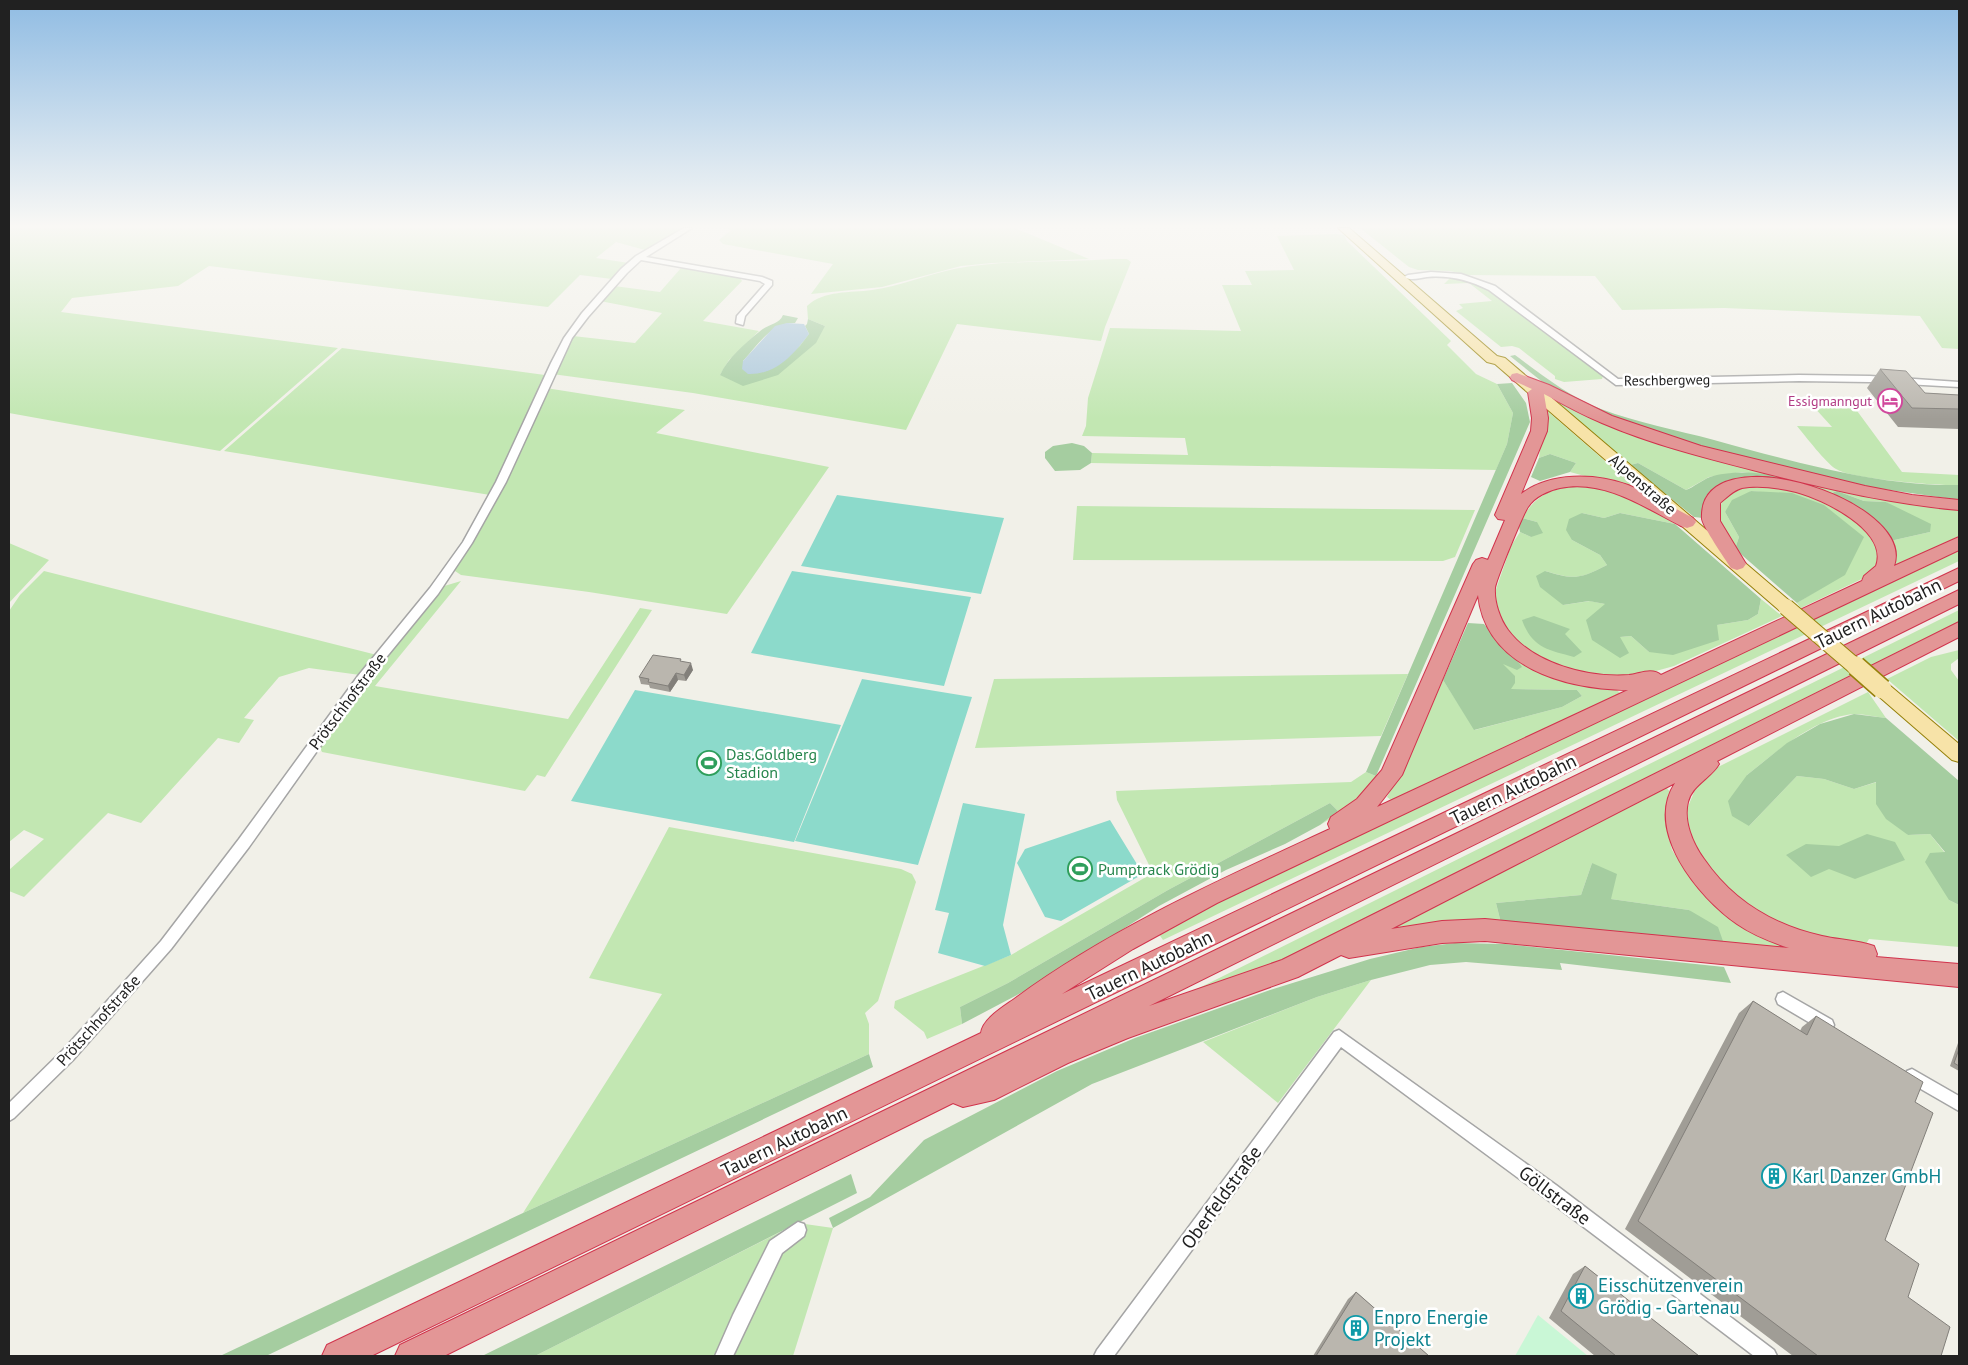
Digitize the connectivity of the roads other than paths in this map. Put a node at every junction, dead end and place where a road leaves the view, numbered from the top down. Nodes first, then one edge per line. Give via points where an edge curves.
1 (606, 292) edge
2 (763, 292) edge
3 (1415, 292) edge
4 (1425, 292) edge
5 (1497, 292) edge
6 (740, 323) dead end
7 (1500, 362) junction
8 (1518, 376) junction
9 (1959, 385) edge
10 (1536, 392) junction
11 (1959, 505) edge
12 (1687, 522) junction
13 (1959, 543) edge
14 (1737, 564) junction
15 (1959, 574) edge
16 (1862, 590) junction
17 (1959, 596) edge
18 (1959, 629) edge
19 (1959, 646) edge
20 (1909, 655) junction
21 (1696, 667) junction
22 (1729, 746) junction
23 (1959, 755) edge
24 (1324, 842) junction
25 (1324, 952) junction
26 (1959, 963) edge
27 (1959, 976) edge
28 (1783, 999) dead end
29 (1841, 1033) edge
30 (1339, 1036) joint
31 (972, 1050) junction
32 (1900, 1068) edge
33 (925, 1104) junction
34 (1959, 1104) edge
35 (9, 1114) edge
36 (798, 1230) dead end
37 (338, 1356) edge
38 (411, 1356) edge
39 (724, 1356) edge
40 (1103, 1356) edge
41 (1768, 1356) edge

1 - 35 street, Prötschhofstraße via 568,338 537,398 501,482 467,543 434,591 362,679 166,945 68,1055
2 - 6 street via 741,316
3 - 7 main road, Alpenstraße via 1492,359
4 - 7 main road, Alpenstraße via 1501,357
5 - 9 street, Reschbergweg via 1616,382 1837,378
7 - 8 main road, Alpenstraße
8 - 10 main road, Alpenstraße
8 - 11 highway via 1541,385 1588,412 1653,437 1860,491
10 - 12 main road, Alpenstraße
10 - 24 highway via 1539,431 1402,752 1391,774 1366,805 1334,827
12 - 14 main road, Alpenstraße
12 - 21 highway via 1651,502 1613,487 1575,482 1559,483 1536,491 1520,503 1486,587 1485,600 1495,625 1511,645 1538,664 1575,679 1629,684
13 - 16 highway
14 - 16 highway via 1710,521 1712,502 1724,489 1743,483 1765,482 1795,487 1824,496 1853,511 1873,527 1886,545 1887,563
14 - 23 main road, Alpenstraße, bridge
15 - 31 highway, Tauern Autobahn
16 - 21 highway
17 - 33 highway, Tauern Autobahn
18 - 20 highway
19 - 20 highway
20 - 22 highway
21 - 24 highway
22 - 25 highway
22 - 26 highway via 1694,776 1676,804 1677,824 1684,846 1714,889 1758,924 1796,941 1821,948
24 - 31 highway via 1169,916 1026,1004
25 - 27 highway via 1442,932 1485,930
25 - 33 highway via 1289,969 1124,1027 994,1086
28 - 29 street
30 - 40 street, Oberfeldstraße
30 - 41 street, Göllstraße
31 - 37 highway, Tauern Autobahn
32 - 34 street
33 - 38 highway, Tauern Autobahn
36 - 39 street via 776,1247

